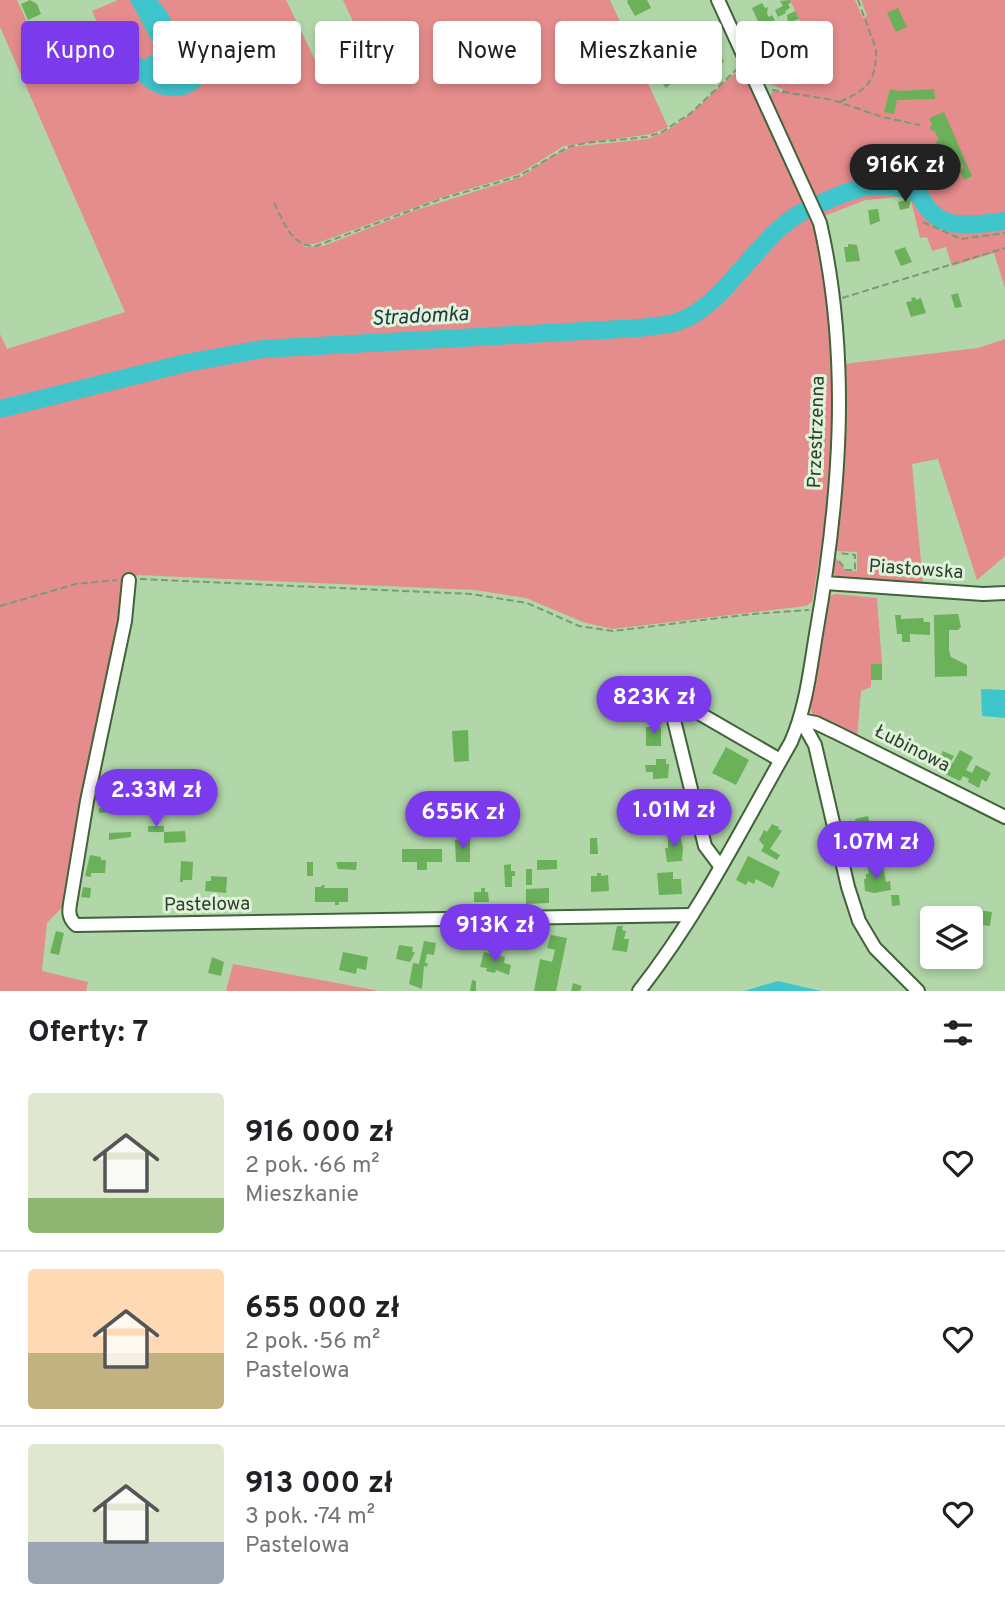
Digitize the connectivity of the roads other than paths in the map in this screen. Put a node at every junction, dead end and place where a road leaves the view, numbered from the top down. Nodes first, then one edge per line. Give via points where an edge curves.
1 (718, 0) edge
2 (129, 580) road end
3 (825, 583) junction
4 (1005, 593) edge
5 (671, 708) dead end
6 (690, 708) dead end
7 (801, 720) junction
8 (780, 760) junction
9 (1005, 817) edge
10 (720, 866) junction
11 (692, 915) junction
12 (639, 991) edge
13 (918, 991) edge

1 - 3 street, Przestrzenna via 820,223 827,254 840,383 840,436
2 - 11 street, Pastelowa via 71,898 69,913 76,925
3 - 4 street, Piastowska
3 - 7 street, Przestrzenna
5 - 10 street via 705,846
6 - 8 street
7 - 8 street, Przestrzenna
7 - 9 street, Łubinowa via 816,723
7 - 13 street via 816,745 859,920 875,948
8 - 10 street, Przestrzenna
10 - 11 street, Przestrzenna
11 - 12 street, Przestrzenna

